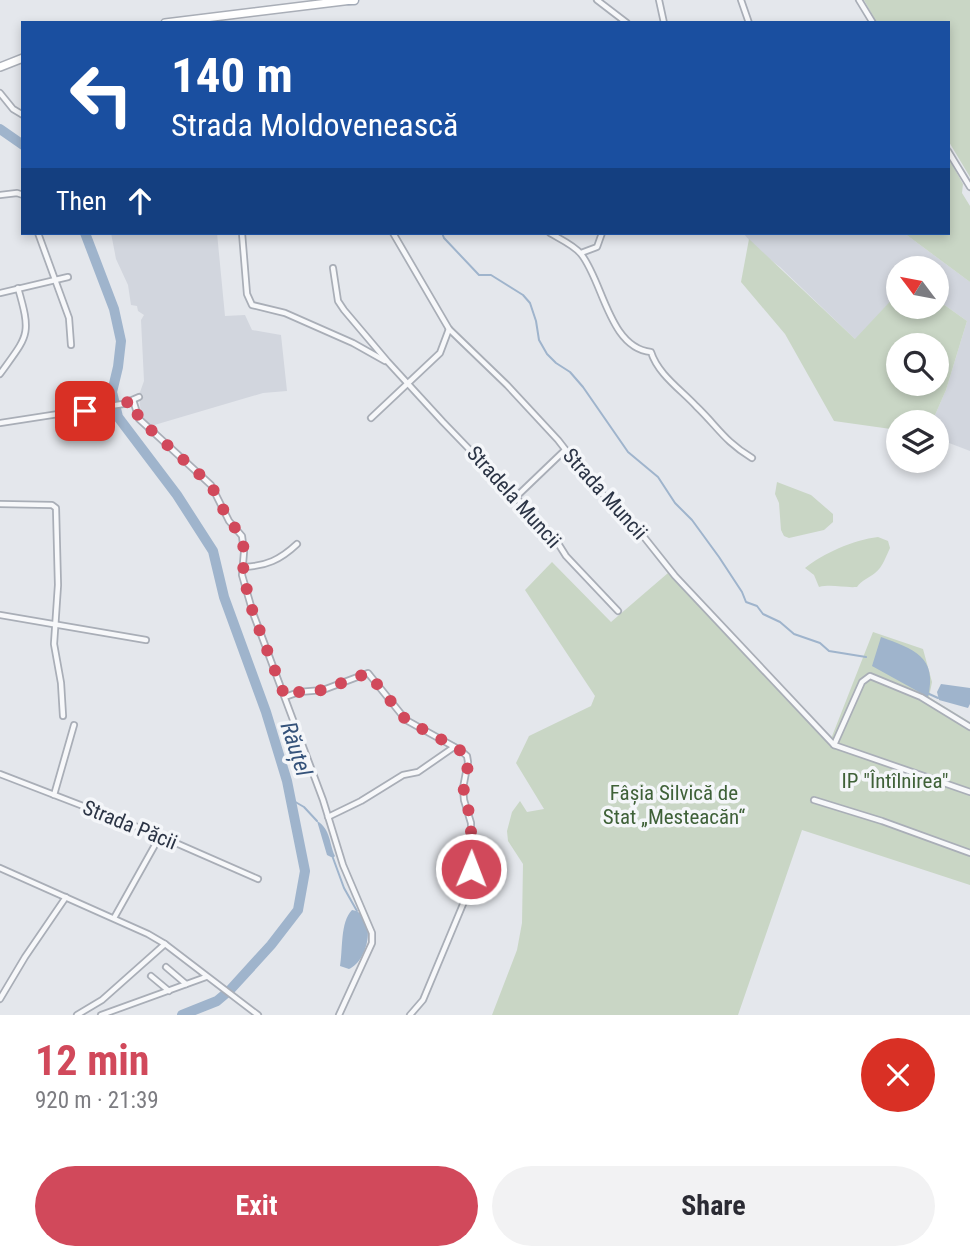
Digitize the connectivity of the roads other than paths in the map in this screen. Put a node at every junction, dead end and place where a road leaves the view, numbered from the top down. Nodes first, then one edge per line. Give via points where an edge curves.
1 (352, 0) edge
2 (597, 0) edge
3 (659, 0) edge
4 (741, 0) edge
5 (859, 0) edge
6 (181, 21) edge
7 (624, 21) edge
8 (664, 21) edge
9 (748, 21) edge
10 (872, 21) edge
11 (21, 59) edge
12 (0, 67) edge
13 (0, 93) edge
14 (21, 114) edge
15 (950, 154) edge
16 (970, 187) edge
17 (21, 194) edge
18 (0, 195) edge
19 (39, 235) edge
20 (242, 235) edge
21 (394, 235) edge
22 (553, 235) edge
23 (601, 235) edge
24 (581, 253) junction
25 (333, 268) dead end
26 (68, 277) dead end
27 (55, 279) junction
28 (18, 288) junction
29 (1, 292) edge
30 (449, 328) junction
31 (71, 345) dead end
32 (388, 362) junction
33 (0, 374) edge
34 (410, 384) junction
35 (371, 418) dead end
36 (0, 424) edge
37 (565, 450) junction
38 (752, 458) dead end
39 (517, 496) junction
40 (0, 504) edge
41 (297, 544) dead end
42 (244, 567) junction
43 (618, 611) dead end
44 (0, 615) edge
45 (56, 624) junction
46 (146, 640) dead end
47 (285, 697) junction
48 (63, 716) dead end
49 (74, 725) dead end
50 (970, 727) edge
51 (834, 745) junction
52 (454, 747) junction
53 (0, 775) edge
54 (970, 792) edge
55 (54, 795) junction
56 (814, 800) dead end
57 (328, 817) junction
58 (160, 836) junction
59 (970, 853) edge
60 (0, 868) edge
61 (258, 879) dead end
62 (66, 897) junction
63 (114, 918) junction
64 (165, 944) junction
65 (166, 967) dead end
66 (151, 976) dead end
67 (207, 977) junction
68 (187, 985) junction
69 (169, 991) junction
70 (0, 999) edge
71 (77, 1015) edge
72 (101, 1015) edge
73 (258, 1015) edge
74 (339, 1015) edge
75 (410, 1015) edge

1 - 6 street
2 - 7 street
3 - 8 street
4 - 9 street
5 - 10 street
11 - 12 street
13 - 14 street
15 - 16 street
17 - 18 street
19 - 27 street
20 - 32 street via 252,305 285,313
21 - 30 street, Strada Muncii
22 - 24 street
23 - 24 street via 597,247
24 - 38 street via 620,332 651,352 658,368 718,432
25 - 32 street, Stradela Muncii via 340,305
26 - 27 street
27 - 28 street
27 - 31 street via 71,325
28 - 29 street
28 - 33 street via 27,333
30 - 34 street via 440,353
30 - 37 street, Strada Muncii
32 - 34 street, Stradela Muncii
34 - 35 street
34 - 39 street, Stradela Muncii
36 - 42 street via 136,398 139,419 214,489 242,536
37 - 39 street
37 - 51 street, Strada Muncii via 675,576
39 - 43 street, Stradela Muncii
40 - 45 street via 55,506
41 - 42 street via 270,564
42 - 47 street via 253,613
44 - 45 street
45 - 46 street
45 - 48 street via 55,657
47 - 52 street via 323,690 368,673 406,720
47 - 57 street
49 - 55 street
50 - 51 street via 921,697 870,676 862,682
51 - 54 street
52 - 57 street via 418,772 403,775
52 - 75 street via 468,762 463,788 471,818 468,885 463,909 423,1000
53 - 55 street, Strada Păcii
55 - 58 street, Strada Păcii
56 - 59 street
57 - 74 street via 373,939
58 - 61 street, Strada Păcii
58 - 63 street
60 - 62 street
62 - 63 street
62 - 70 street
63 - 64 street
64 - 67 street
64 - 71 street via 103,1000
65 - 68 street
66 - 69 street
67 - 68 street
67 - 73 street
68 - 69 street
69 - 72 street

